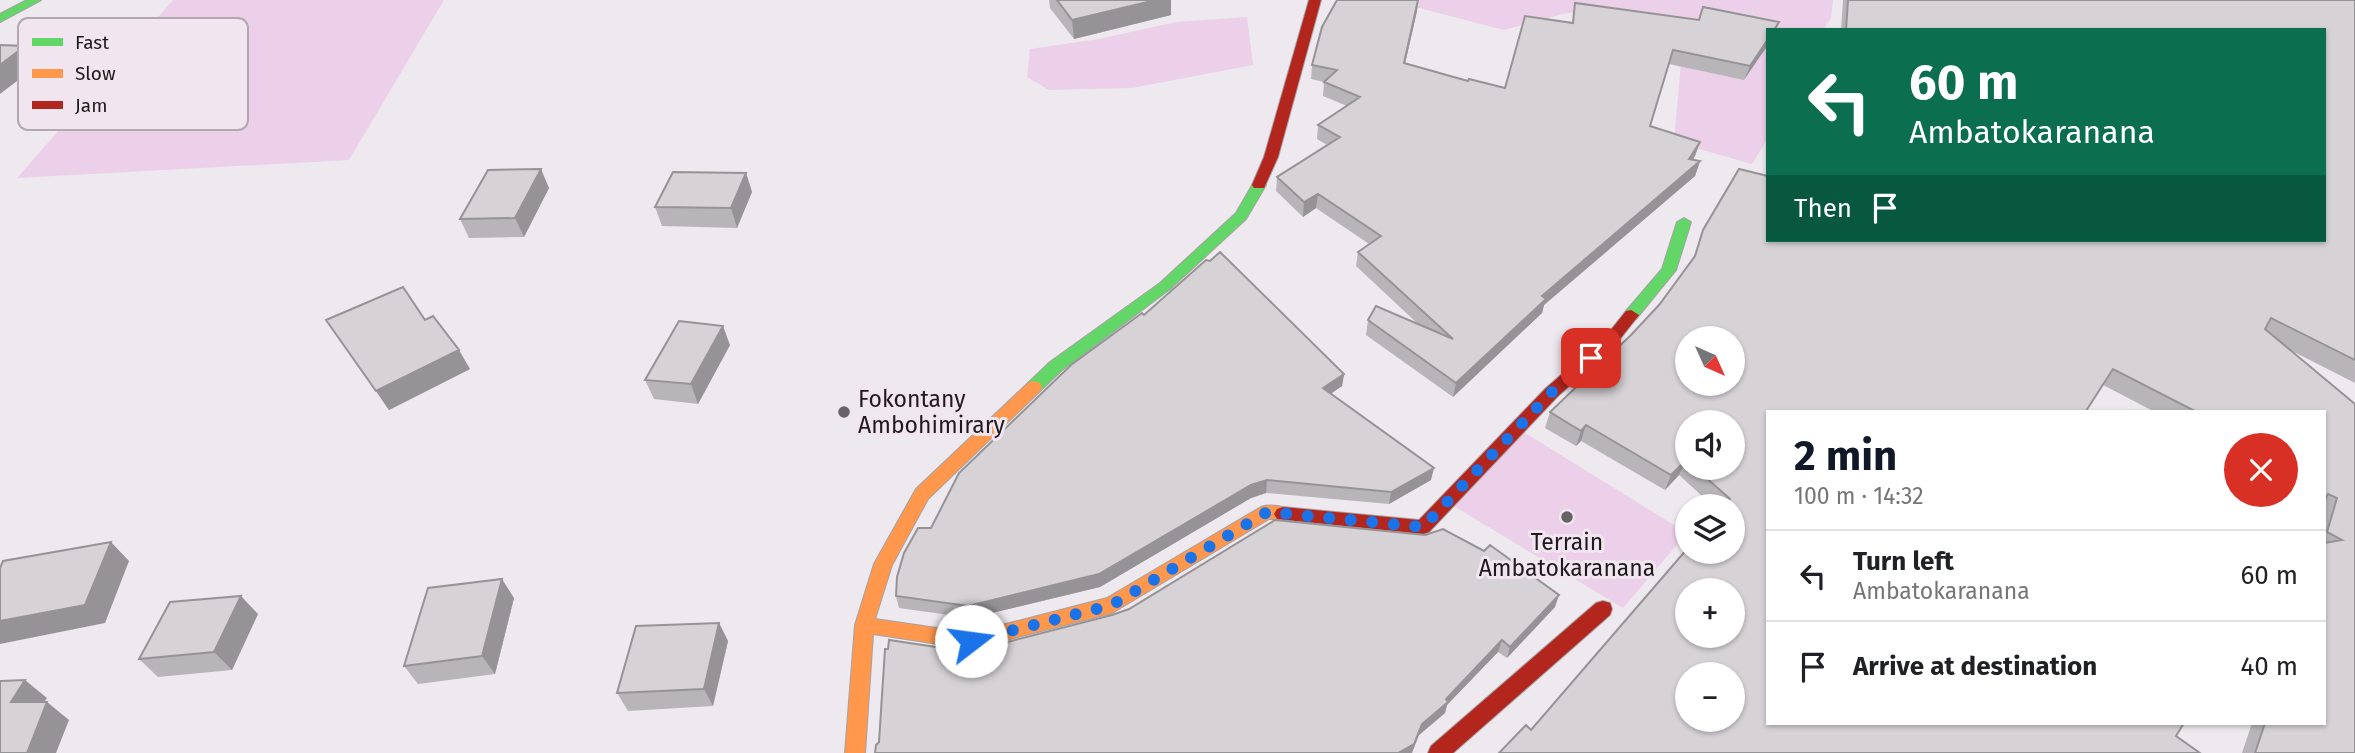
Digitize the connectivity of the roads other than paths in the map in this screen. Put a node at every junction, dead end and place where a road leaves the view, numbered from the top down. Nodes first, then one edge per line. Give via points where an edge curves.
1 (35, 0) edge
2 (1315, 0) edge
3 (0, 19) edge
4 (1684, 222) dead end
5 (1603, 609) dead end
6 (864, 625) junction
7 (855, 753) edge
8 (1438, 753) edge

1 - 3 street
2 - 6 street via 1271,157 1241,216 1165,286 1056,366 922,494 883,564
4 - 6 street via 1669,270 1611,340 1552,392 1423,527 1267,512 1112,605 971,641
5 - 8 street
6 - 7 street

